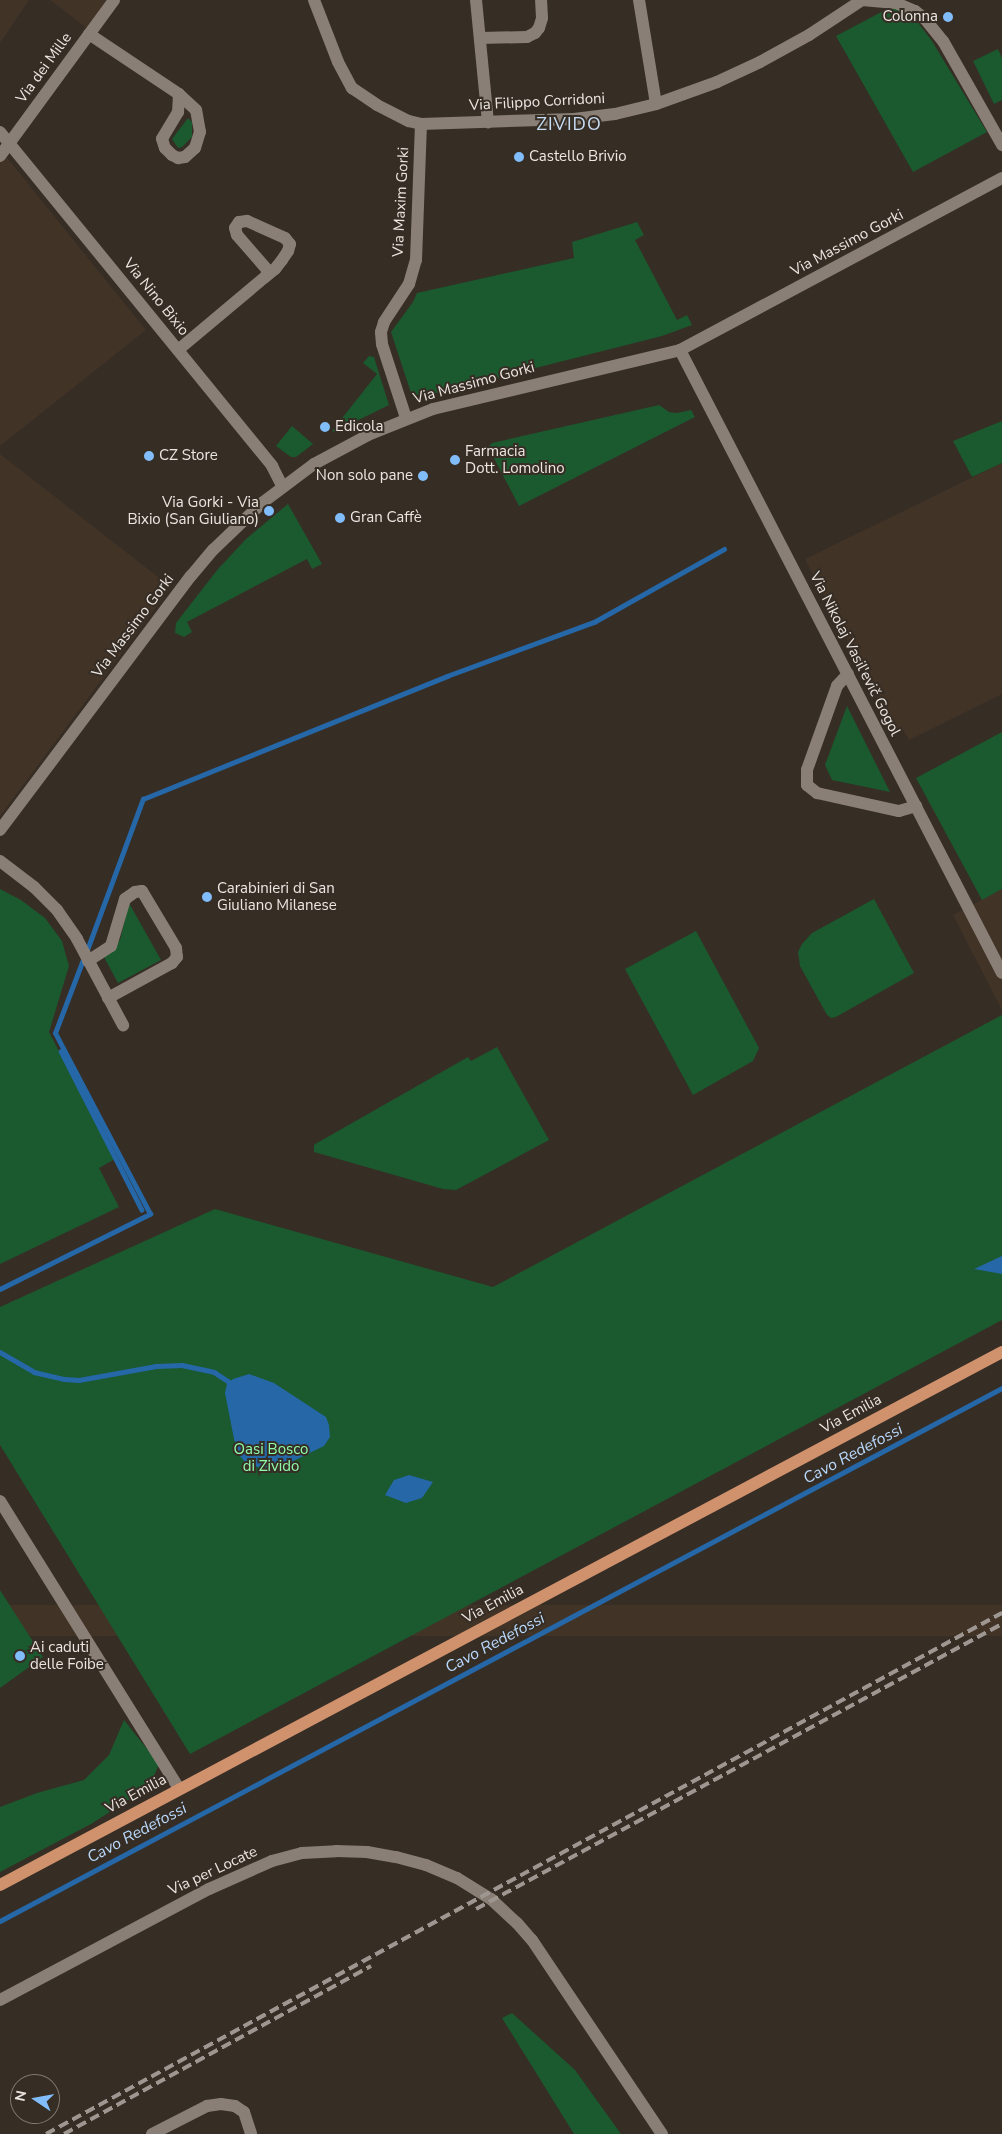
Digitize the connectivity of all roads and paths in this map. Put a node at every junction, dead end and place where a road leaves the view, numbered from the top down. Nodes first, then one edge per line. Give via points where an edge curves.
1 (114, 0) edge
2 (314, 0) edge
3 (476, 0) edge
4 (541, 0) edge
5 (639, 0) edge
6 (862, 0) edge
7 (89, 34) junction
8 (480, 38) junction
9 (179, 94) junction
10 (656, 104) junction
11 (488, 122) junction
12 (421, 124) junction
13 (0, 132) edge
14 (9, 143) junction
15 (1002, 145) edge
16 (0, 156) edge
17 (1002, 178) edge
18 (270, 273) junction
19 (178, 350) junction
20 (680, 350) junction
21 (406, 418) junction
22 (282, 486) junction
23 (848, 674) junction
24 (916, 806) junction
25 (0, 830) edge
26 (0, 861) edge
27 (88, 961) junction
28 (1002, 972) edge
29 (108, 998) junction
30 (123, 1025) dead end
31 (1002, 1352) edge
32 (0, 1501) edge
33 (180, 1790) junction
34 (0, 1885) edge
35 (0, 2000) edge
36 (152, 2134) edge
37 (251, 2134) edge
38 (662, 2134) edge

1 - 7 street, Via dei Mille
2 - 12 street, Via Filippo Corridoni via 340,68 352,88 377,105
3 - 8 street
4 - 8 street via 542,18 535,33
5 - 10 street
6 - 10 street, Via Filippo Corridoni via 760,62
6 - 15 street via 896,3 925,19 943,41
7 - 9 street
7 - 14 street, Via dei Mille
8 - 11 street
9 - 9 street via 178,112 162,139 165,148 178,158 185,157 195,148 200,132 196,110
10 - 11 street, Via Filippo Corridoni via 598,116
11 - 12 street, Via Filippo Corridoni
12 - 21 street, Via Maxim Gorki via 416,260 409,284 381,332
13 - 14 street, Via Nino Bixio
14 - 16 street, Via dei Mille
14 - 19 street, Via Nino Bixio
17 - 20 street, Via Massimo Gorki
18 - 18 street via 288,252 290,244 247,221 239,222 235,228 237,235
18 - 19 street
19 - 22 street, Via Nino Bixio via 272,466
20 - 21 street, Via Massimo Gorki via 465,399
20 - 23 street, Via Nikolaj Vasil'evič Gogol
21 - 22 street, Via Massimo Gorki via 314,464
22 - 25 street, Via Massimo Gorki via 191,576
23 - 24 street, Via Nikolaj Vasil'evič Gogol
23 - 24 street via 837,686 807,770 808,785 817,793 899,810
24 - 28 street, Via Nikolaj Vasil'evič Gogol
26 - 27 street via 46,898 77,939
27 - 29 street
27 - 29 street via 111,946 125,900 142,891 176,948 177,957 172,963
29 - 30 street
31 - 33 main road, Via Emilia
32 - 33 street
33 - 34 main road, Via Emilia
35 - 38 street, Via per Locate via 208,1889 272,1861 302,1853 367,1852 426,1865 457,1878 491,1899 532,1940
36 - 37 street via 207,2106 221,2104 235,2106 244,2112

